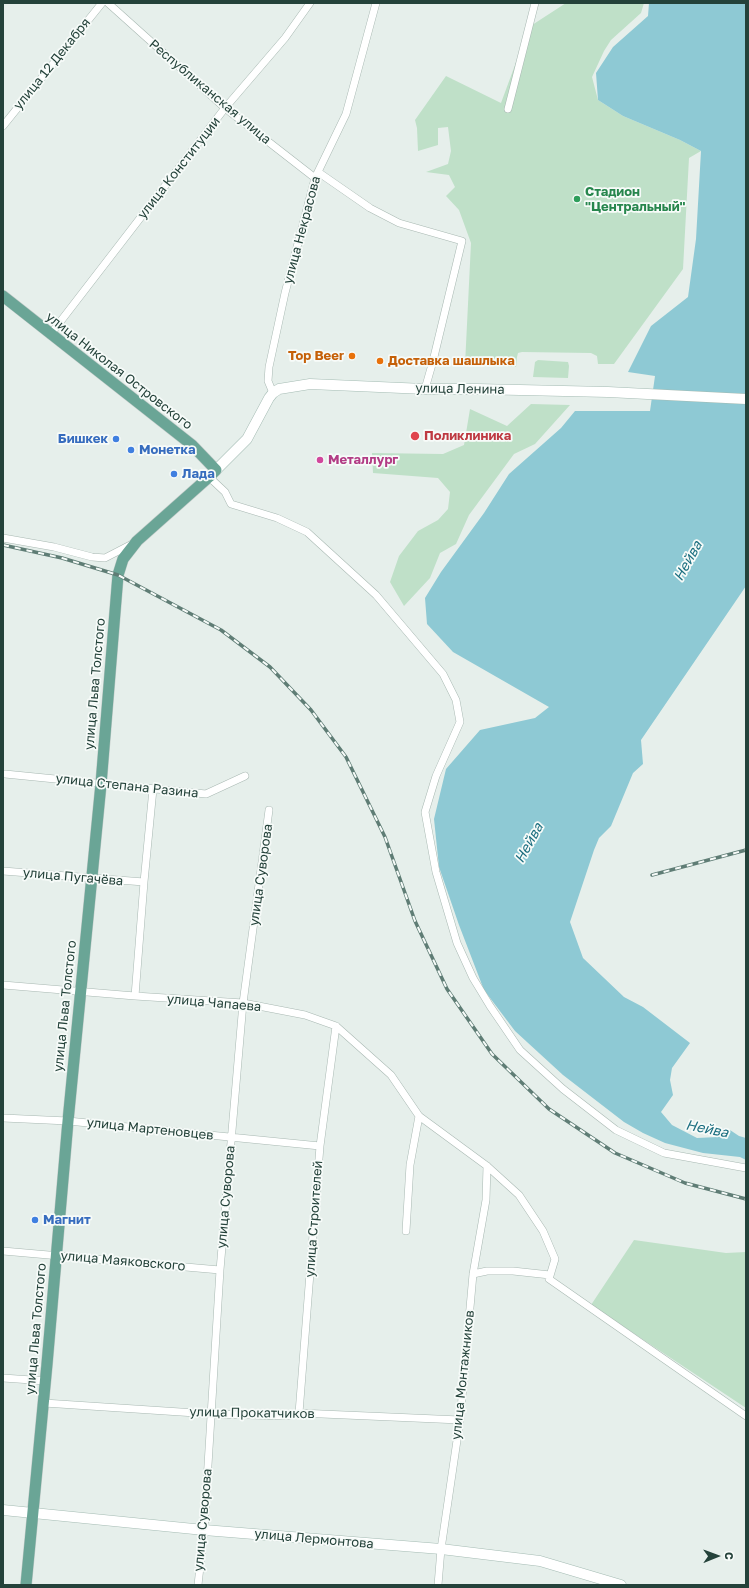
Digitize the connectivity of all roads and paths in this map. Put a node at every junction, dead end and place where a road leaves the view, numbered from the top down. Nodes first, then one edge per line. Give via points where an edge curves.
1 (102, 3) edge
2 (108, 3) edge
3 (310, 3) edge
4 (376, 3) edge
5 (535, 3) edge
6 (225, 108) junction
7 (508, 109) dead end
8 (3, 126) edge
9 (316, 175) junction
10 (3, 296) edge
11 (50, 335) junction
12 (425, 389) junction
13 (274, 393) junction
14 (746, 399) edge
15 (213, 474) junction
16 (3, 538) edge
17 (137, 540) junction
18 (4, 774) dead end
19 (245, 776) dead end
20 (101, 784) junction
21 (153, 789) junction
22 (269, 810) dead end
23 (3, 871) edge
24 (91, 878) junction
25 (144, 882) junction
26 (3, 985) edge
27 (81, 992) junction
28 (135, 996) junction
29 (243, 1003) junction
30 (336, 1026) junction
31 (419, 1116) junction
32 (3, 1118) edge
33 (68, 1121) junction
34 (232, 1138) junction
35 (320, 1146) junction
36 (487, 1166) junction
37 (746, 1168) edge
38 (406, 1231) dead end
39 (3, 1251) edge
40 (56, 1255) junction
41 (220, 1270) junction
42 (474, 1274) junction
43 (550, 1276) junction
44 (3, 1378) edge
45 (46, 1381) junction
46 (44, 1403) junction
47 (299, 1413) junction
48 (211, 1414) junction
49 (746, 1416) edge
50 (460, 1420) junction
51 (3, 1510) edge
52 (34, 1512) junction
53 (204, 1530) junction
54 (441, 1549) junction
55 (26, 1585) edge
56 (198, 1585) edge
57 (438, 1585) edge
58 (621, 1585) edge

1 - 8 street, улица 12 Декабря
2 - 6 street, Республиканская улица
3 - 6 street, улица Конституции via 285,38
4 - 9 street, улица Некрасова via 346,114
5 - 7 street
6 - 9 street, Республиканская улица
6 - 11 street, улица Конституции
9 - 12 street, Республиканская улица via 400,223 462,241
9 - 13 street, улица Некрасова via 285,293 269,367 268,381
10 - 11 main road, улица Николая Островского
11 - 15 main road, улица Николая Островского via 192,445
12 - 13 street, улица Ленина via 310,384 279,389
12 - 14 street, улица Ленина via 608,392
13 - 15 street via 247,439
15 - 17 main road, улица Льва Толстого
15 - 37 street via 231,504 278,518 307,532 376,595 443,674 456,700 460,722 436,776 426,812 436,872 457,943 473,978 520,1050 563,1089 616,1130 664,1153
16 - 17 street via 105,558
17 - 20 main road, улица Льва Толстого via 123,559 118,575
18 - 20 street, улица Степана Разина
19 - 21 street, улица Степана Разина via 206,794
20 - 21 street, улица Степана Разина
20 - 24 main road, улица Льва Толстого
21 - 25 street
22 - 29 street, улица Суворова
23 - 24 street, улица Пугачёва
24 - 25 street, улица Пугачёва
24 - 27 main road, улица Льва Толстого
25 - 28 street
26 - 27 street, улица Чапаева
27 - 28 street, улица Чапаева
27 - 33 main road, улица Льва Толстого
28 - 29 street, улица Чапаева
29 - 30 street, улица Чапаева via 305,1015
29 - 34 street, улица Суворова
30 - 31 street, улица Чапаева via 391,1075
30 - 35 street, улица Строителей
31 - 36 street, улица Чапаева
31 - 38 street via 410,1165
32 - 33 street, улица Мартеновцев
33 - 34 street, улица Мартеновцев
33 - 40 main road, улица Льва Толстого
34 - 35 street, улица Мартеновцев
34 - 41 street, улица Суворова
35 - 47 street, улица Строителей
36 - 42 street, улица Монтажников via 486,1200
36 - 43 street, улица Чапаева via 519,1195 543,1231 555,1259
39 - 40 street, улица Маяковского
40 - 41 street, улица Маяковского
40 - 45 main road, улица Льва Толстого
41 - 48 street, улица Суворова
42 - 43 street via 513,1271
42 - 50 street, улица Монтажников
43 - 49 street via 549,1279
44 - 45 street
45 - 46 main road, улица Льва Толстого
46 - 48 street, улица Прокатчиков
46 - 52 main road, улица Льва Толстого
47 - 48 street, улица Прокатчиков via 287,1416
47 - 50 street, улица Прокатчиков
48 - 53 street, улица Суворова
50 - 54 street, улица Монтажников
51 - 52 street, улица Лермонтова
52 - 53 street, улица Лермонтова
52 - 55 main road, улица Льва Толстого
53 - 54 street, улица Лермонтова
53 - 56 street, улица Суворова
54 - 57 street, улица Монтажников
54 - 58 street, улица Лермонтова via 540,1561

